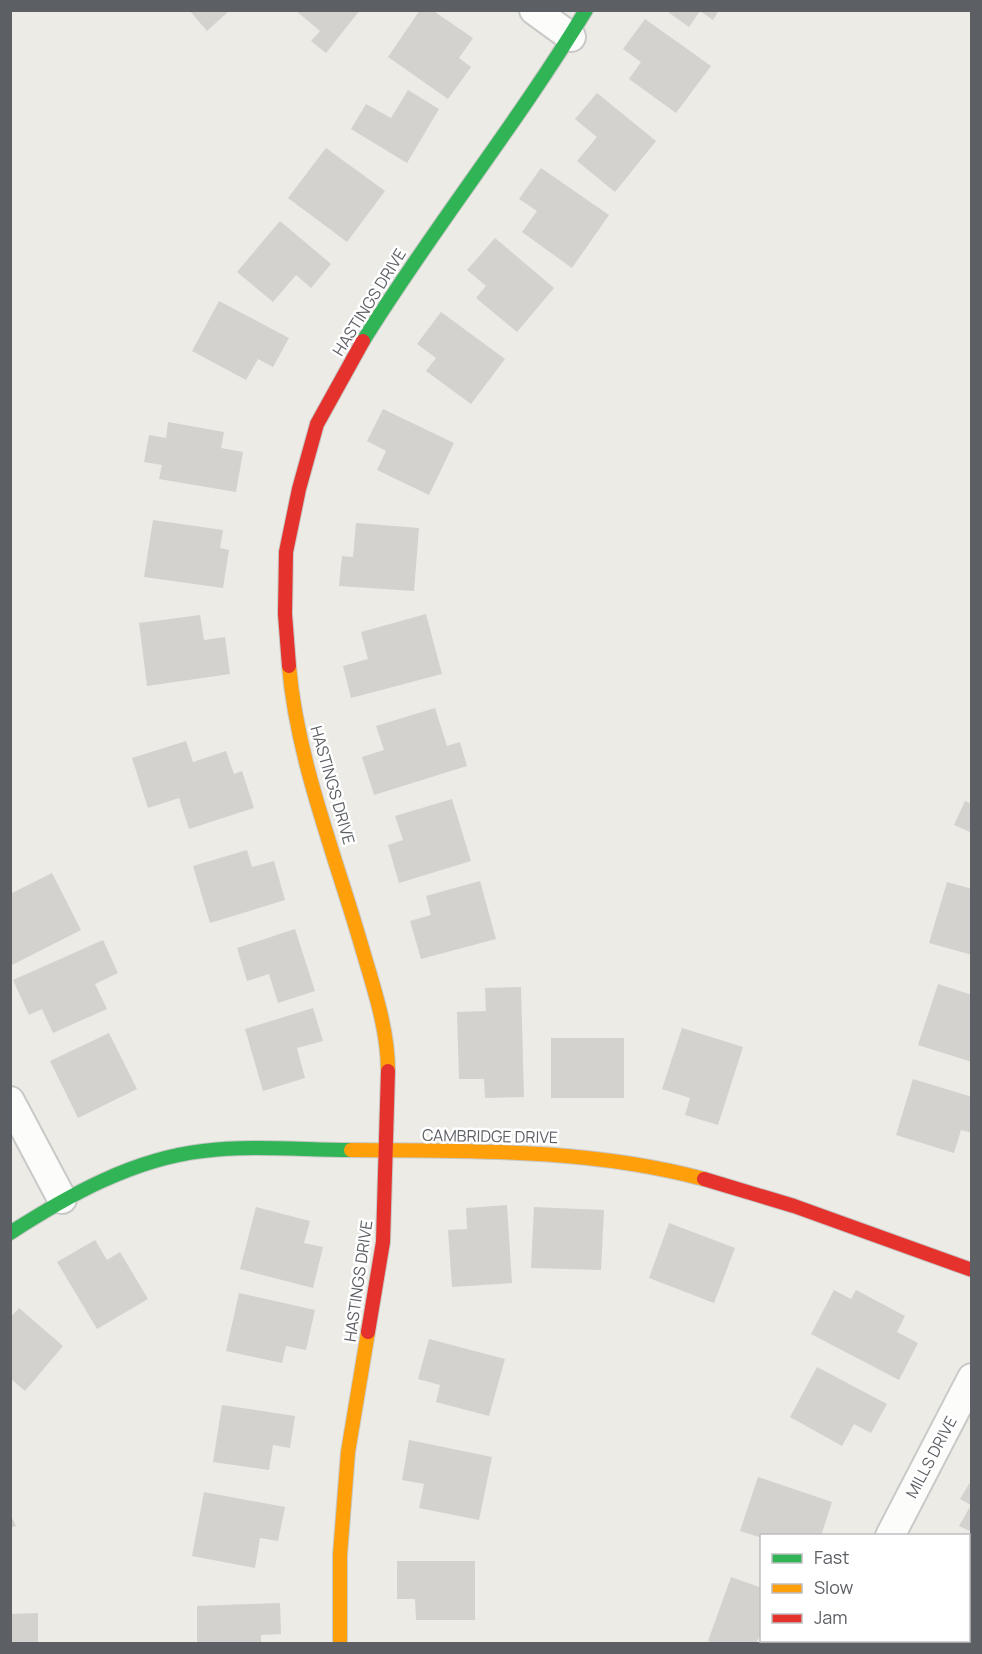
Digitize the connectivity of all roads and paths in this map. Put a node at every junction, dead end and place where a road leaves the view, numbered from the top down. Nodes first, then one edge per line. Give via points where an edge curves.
1 (534, 10) edge
2 (586, 10) edge
3 (571, 37) junction
4 (10, 1101) edge
5 (387, 1151) junction
6 (62, 1199) junction
7 (10, 1233) edge
8 (972, 1270) edge
9 (972, 1378) edge
10 (891, 1534) edge
11 (340, 1644) edge

1 - 3 street
2 - 3 street, HASTINGS DRIVE
3 - 5 street, HASTINGS DRIVE via 403,276 358,348 318,424 298,489 286,552 285,614 292,696 378,1002 388,1067
4 - 6 street
5 - 6 street, CAMBRIDGE DRIVE via 189,1153 121,1171
5 - 8 street, CAMBRIDGE DRIVE via 542,1152 632,1162 760,1196
5 - 11 street, HASTINGS DRIVE via 383,1242 348,1452 340,1555
6 - 7 street, CAMBRIDGE DRIVE
9 - 10 street, MILLS DRIVE

